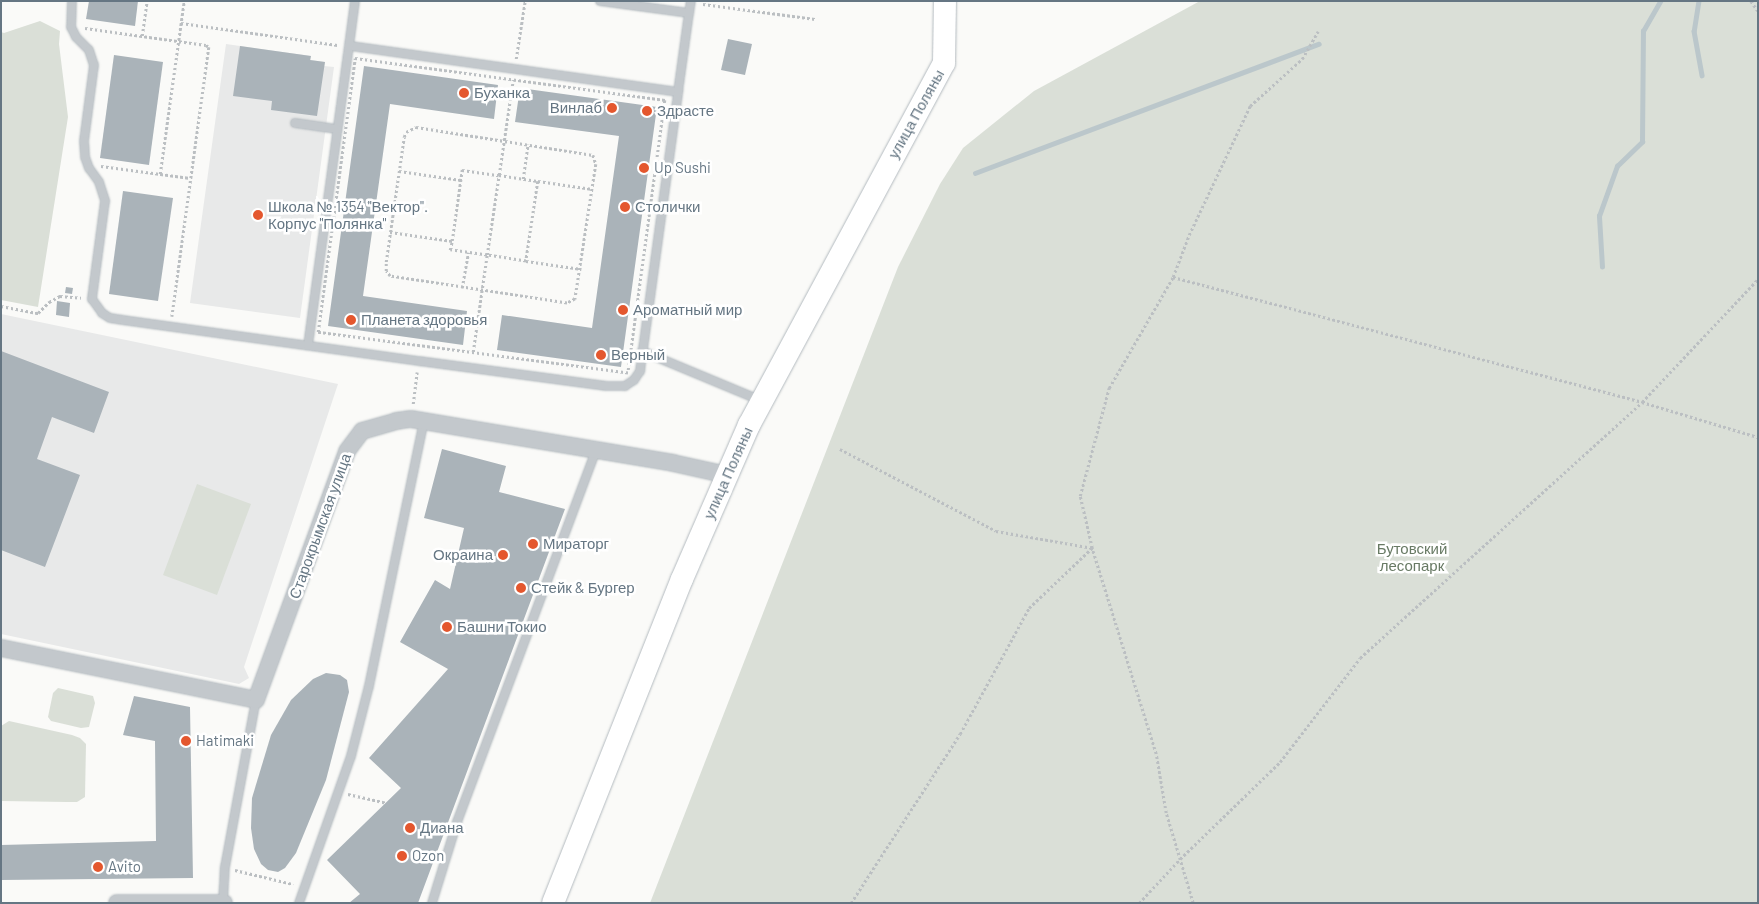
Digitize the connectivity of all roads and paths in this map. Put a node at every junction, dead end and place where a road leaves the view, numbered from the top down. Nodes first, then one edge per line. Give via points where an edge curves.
1 (72, 1) edge
2 (147, 1) edge
3 (184, 1) edge
4 (355, 1) edge
5 (524, 1) edge
6 (600, 1) edge
7 (945, 1) edge
8 (1751, 1) edge
9 (690, 2) edge
10 (1758, 12) edge
11 (689, 14) junction
12 (815, 19) dead end
13 (181, 23) junction
14 (72, 27) junction
15 (1318, 31) dead end
16 (142, 36) junction
17 (178, 41) junction
18 (349, 46) junction
19 (515, 69) junction
20 (678, 92) junction
21 (295, 123) dead end
22 (337, 129) junction
23 (504, 140) junction
24 (528, 144) junction
25 (88, 164) junction
26 (399, 171) junction
27 (160, 174) junction
28 (499, 175) junction
29 (191, 178) junction
30 (523, 179) junction
31 (461, 180) junction
32 (538, 181) junction
33 (592, 189) junction
34 (390, 232) junction
35 (452, 241) junction
36 (468, 253) junction
37 (487, 255) junction
38 (526, 261) junction
39 (581, 269) junction
40 (1173, 277) junction
41 (1758, 279) edge
42 (462, 288) junction
43 (482, 291) junction
44 (92, 300) junction
45 (1, 306) edge
46 (170, 327) junction
47 (308, 346) junction
48 (474, 346) dead end
49 (642, 351) junction
50 (419, 361) junction
51 (628, 373) joint
52 (414, 395) dead end
53 (762, 400) junction
54 (1642, 402) junction
55 (424, 422) junction
56 (1758, 437) edge
57 (840, 449) dead end
58 (596, 450) junction
59 (727, 475) junction
60 (1092, 548) junction
61 (1, 648) edge
62 (256, 700) junction
63 (338, 792) junction
64 (386, 803) dead end
65 (1180, 859) junction
66 (226, 867) junction
67 (304, 886) junction
68 (223, 902) edge
69 (117, 903) edge
70 (299, 903) edge
71 (432, 903) edge
72 (553, 903) edge
73 (851, 903) edge
74 (1139, 903) edge
75 (1193, 903) edge

1 - 14 lane
2 - 16 path
3 - 13 path
4 - 18 lane
5 - 19 path
6 - 11 lane
7 - 53 main road, улица Поляны via 944,63
8 - 10 path
9 - 11 lane
9 - 12 path
11 - 20 lane
13 - 17 path
13 - 18 path
14 - 16 path
14 - 25 lane via 76,37 89,50 94,66 84,141
15 - 40 path via 1302,59 1250,106 1189,235
16 - 17 path
17 - 27 path
17 - 29 path via 209,47
18 - 19 lane
18 - 22 lane
19 - 20 lane
19 - 23 path
20 - 49 lane
21 - 22 lane
22 - 47 lane
23 - 24 path
23 - 26 path via 411,128 404,137
23 - 28 path
24 - 30 path
24 - 33 path via 593,155 596,164
25 - 27 path
25 - 44 lane via 105,201
26 - 31 path
26 - 34 path
27 - 29 path
28 - 30 path
28 - 31 path via 462,170
28 - 37 path
29 - 46 path
30 - 32 path
31 - 35 path
32 - 33 path
32 - 38 path
33 - 39 path
34 - 35 path
34 - 42 path via 386,271 390,276
35 - 36 path via 450,250
36 - 37 path
36 - 42 path
37 - 38 path
37 - 43 path
38 - 39 path
39 - 43 path via 577,295 571,302
40 - 54 path
40 - 60 path via 1109,388 1080,496
41 - 54 path
42 - 43 path
43 - 48 path
44 - 45 path via 60,296 38,313
44 - 46 lane via 110,318
46 - 47 lane
47 - 50 lane
49 - 50 lane via 640,371 634,380 619,388
49 - 53 lane
50 - 52 path
51 - 51 path via 318,332 355,58 665,100
53 - 59 main road, улица Поляны
54 - 56 path
54 - 65 path via 1360,658 1280,762
55 - 58 street, Старокрымская улица
55 - 62 street, Старокрымская улица via 411,419 396,421 362,431 347,451
55 - 63 lane via 369,686
57 - 60 path via 996,531
58 - 59 street, Старокрымская улица
58 - 71 lane via 457,822
59 - 72 main road, улица Поляны via 682,579
60 - 65 path via 1156,754 1166,814
60 - 73 path via 1029,608 960,734
61 - 62 street
62 - 66 lane
63 - 64 path
63 - 67 lane
65 - 74 path
65 - 75 path
66 - 67 path
66 - 68 lane
67 - 70 lane
68 - 69 street

